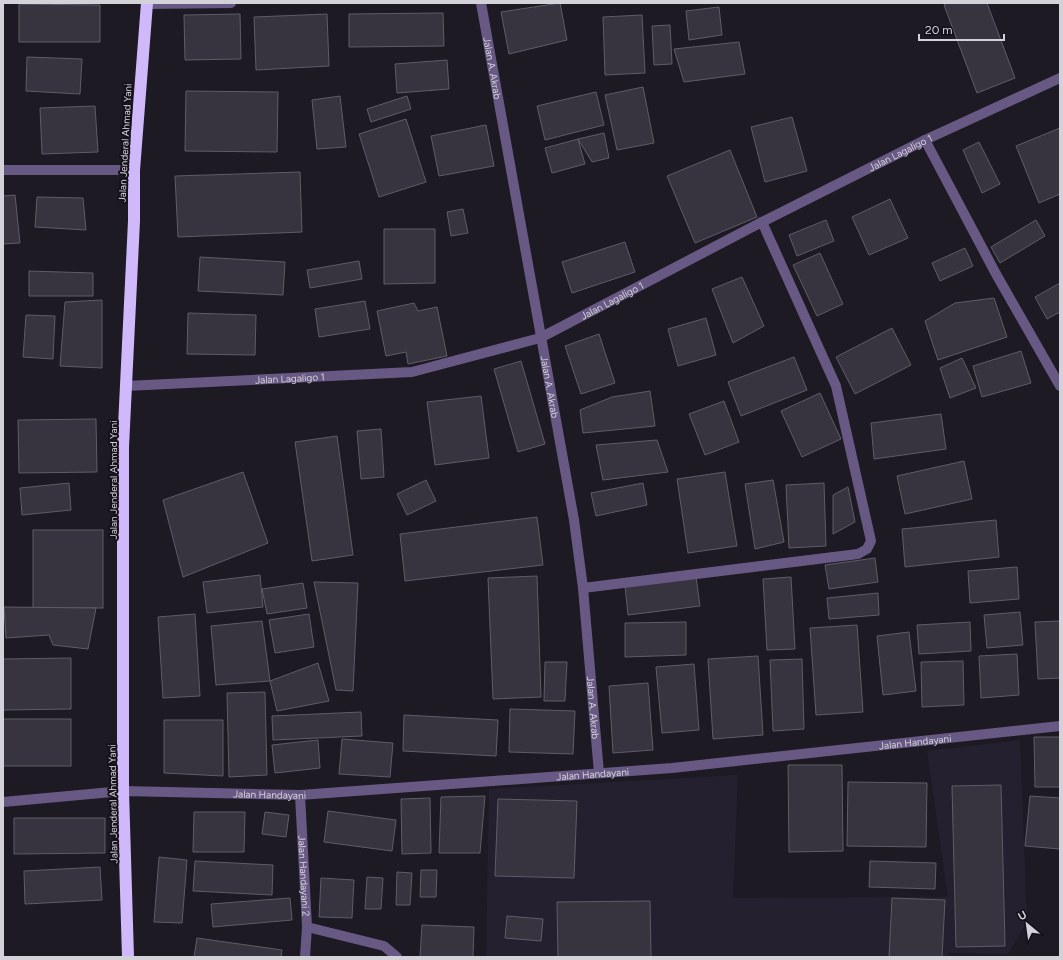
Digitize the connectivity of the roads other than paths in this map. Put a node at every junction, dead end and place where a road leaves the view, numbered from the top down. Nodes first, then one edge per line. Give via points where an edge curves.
1 (232, 3) edge
2 (481, 3) edge
3 (147, 4) edge
4 (1060, 78) edge
5 (924, 140) junction
6 (3, 170) edge
7 (134, 170) junction
8 (762, 222) junction
9 (540, 338) junction
10 (126, 386) junction
11 (1060, 386) edge
12 (583, 588) junction
13 (1060, 726) edge
14 (599, 773) junction
15 (123, 791) junction
16 (300, 795) junction
17 (3, 802) edge
18 (307, 927) junction
19 (128, 957) edge
20 (305, 957) edge
21 (397, 957) edge

1 - 3 street
2 - 9 street, Jalan A. Akrab
3 - 7 highway, Jalan Jenderal Ahmad Yani
4 - 5 street, Jalan Lagaligo 1
5 - 8 street, Jalan Lagaligo 1
5 - 11 street
6 - 7 street
7 - 10 highway, Jalan Jenderal Ahmad Yani
8 - 9 street, Jalan Lagaligo 1
8 - 12 street via 836,386 871,541 867,549 858,554
9 - 10 street, Jalan Lagaligo 1 via 412,372
9 - 12 street, Jalan A. Akrab via 574,520
10 - 15 highway, Jalan Jenderal Ahmad Yani
12 - 14 street, Jalan A. Akrab
13 - 14 street, Jalan Handayani via 672,768
14 - 16 street, Jalan Handayani
15 - 16 street, Jalan Handayani
15 - 17 street, Jalan Handayani
15 - 19 highway, Jalan Jenderal Ahmad Yani
16 - 18 street, Jalan Handayani 2
18 - 20 street, Jalan Handayani 2
18 - 21 street via 384,946

